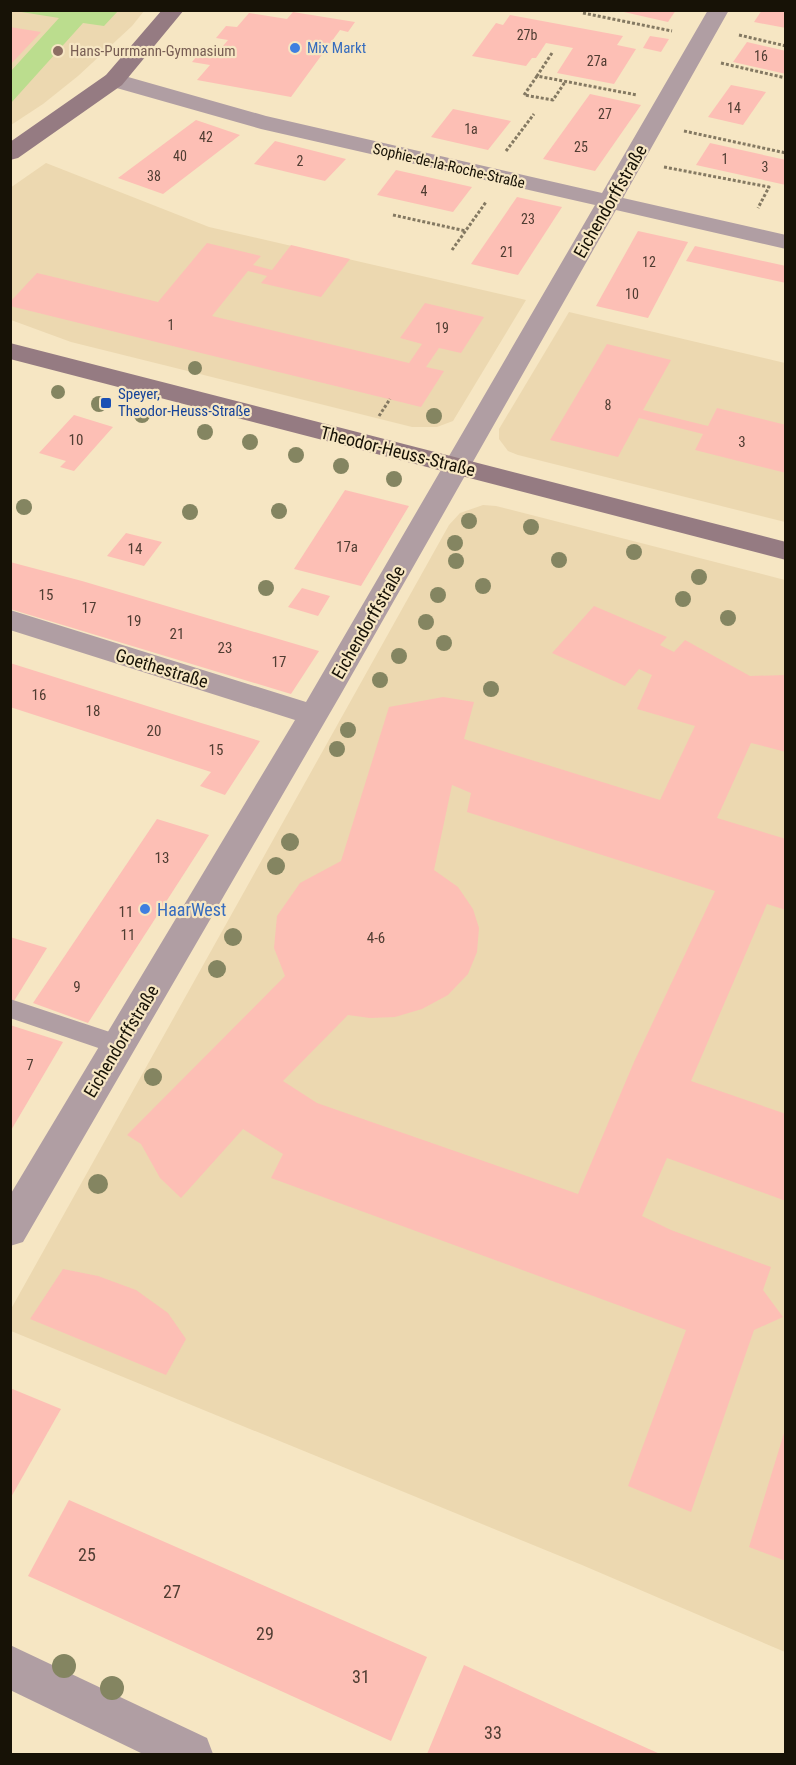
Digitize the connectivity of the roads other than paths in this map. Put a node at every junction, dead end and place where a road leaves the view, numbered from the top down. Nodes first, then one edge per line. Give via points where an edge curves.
1 (174, 10) edge
2 (711, 26) edge
3 (114, 80) junction
4 (10, 153) edge
5 (609, 203) junction
6 (786, 242) edge
7 (10, 351) edge
8 (456, 466) junction
9 (786, 551) edge
10 (10, 620) edge
11 (313, 715) junction
12 (10, 1008) edge
13 (119, 1045) junction
14 (10, 1230) edge
15 (10, 1667) edge
16 (191, 1755) edge

1 - 3 main road
2 - 5 street, Eichendorffstraße
3 - 4 main road
3 - 5 street, Sophie-de-la-Roche-Straße via 261,122
5 - 6 street, Sophie-de-la-Roche-Straße
5 - 8 street, Eichendorffstraße
7 - 8 main road, Theodor-Heuss-Straße
8 - 9 main road, Theodor-Heuss-Straße
8 - 11 street, Eichendorffstraße
10 - 11 street, Goethestraße
11 - 13 street, Eichendorffstraße
12 - 13 lane
13 - 14 street, Eichendorffstraße
15 - 16 street

